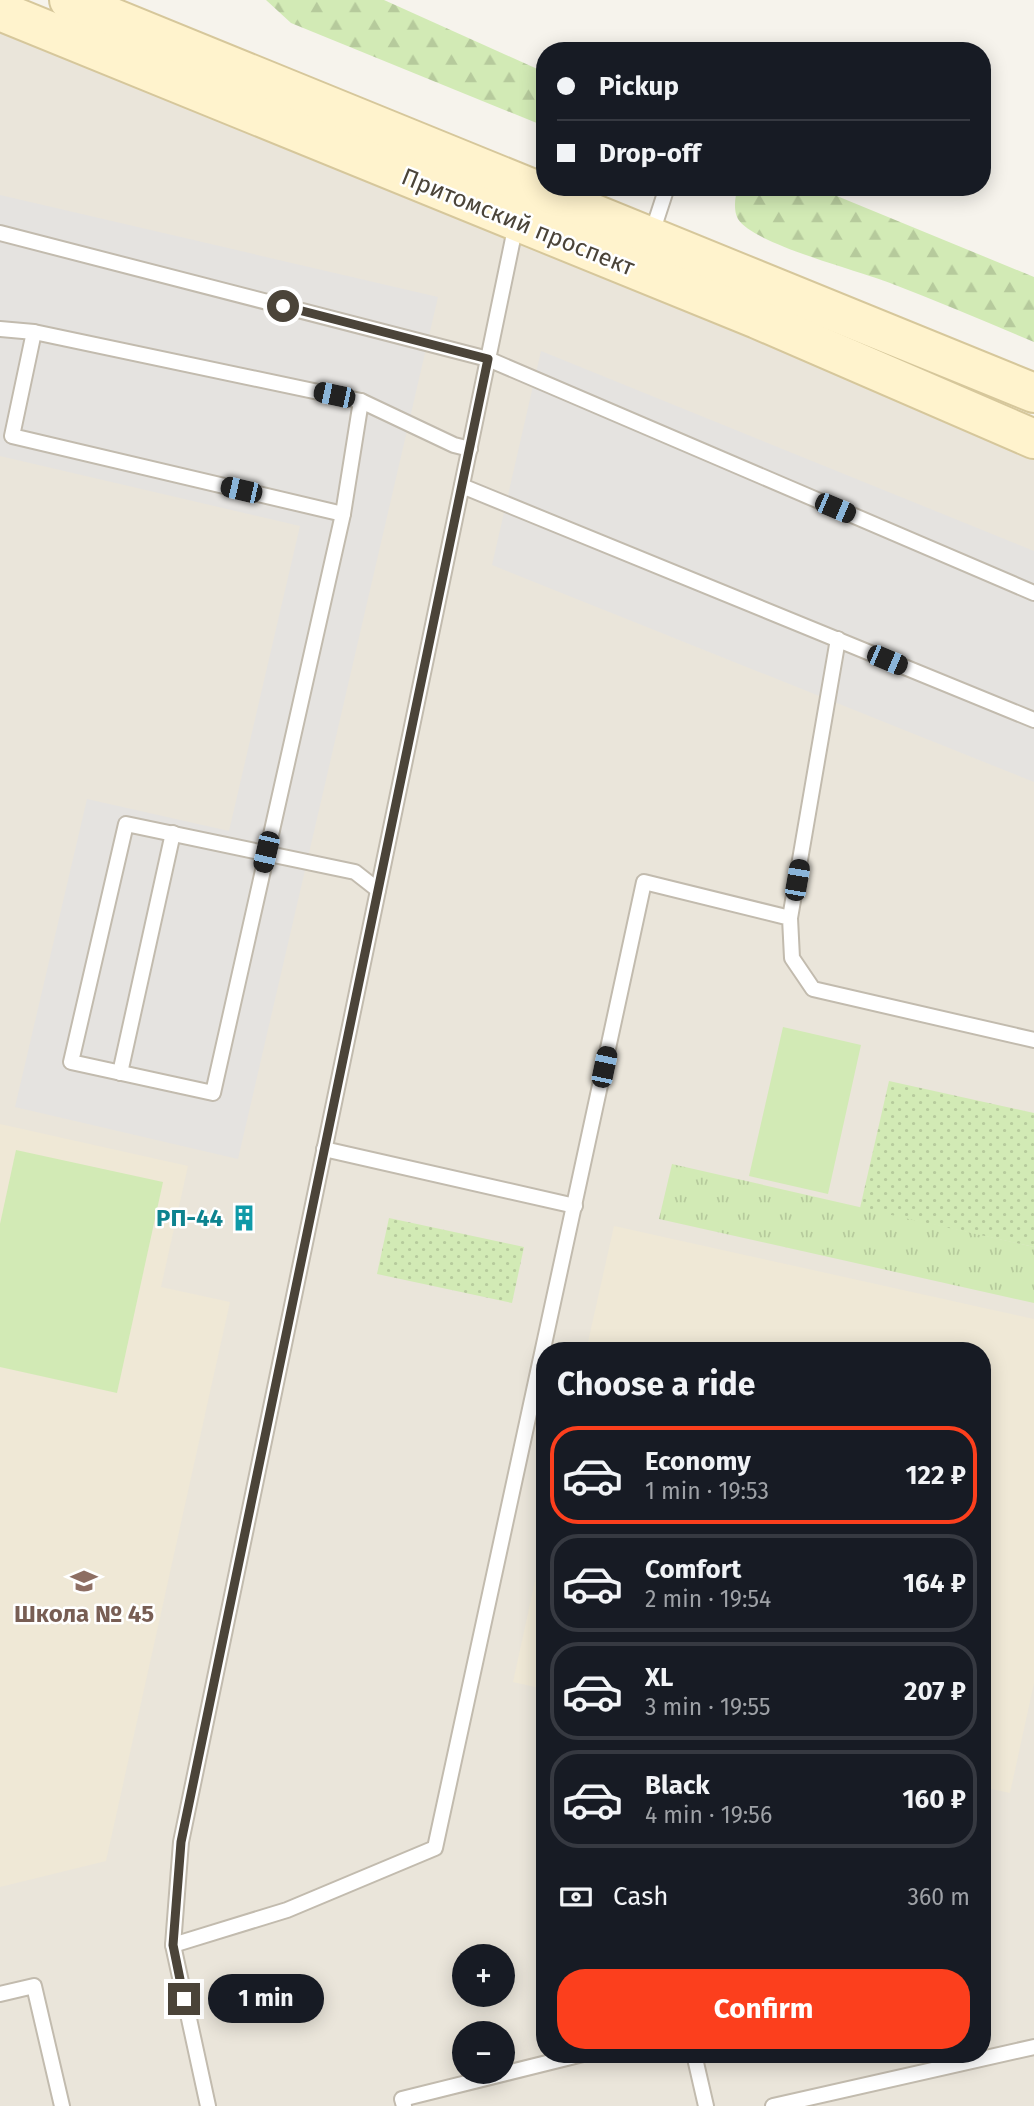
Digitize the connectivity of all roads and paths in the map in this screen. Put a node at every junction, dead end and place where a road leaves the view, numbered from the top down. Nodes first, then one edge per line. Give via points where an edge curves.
1 (69, 0) edge
2 (0, 11) edge
3 (536, 190) edge
4 (549, 196) edge
5 (664, 196) edge
6 (517, 221) junction
7 (0, 233) edge
8 (650, 237) junction
9 (0, 329) edge
10 (34, 332) junction
11 (488, 359) junction
12 (1034, 393) edge
13 (361, 401) junction
14 (1034, 439) edge
15 (470, 449) junction
16 (462, 485) junction
17 (343, 514) junction
18 (1034, 593) edge
19 (838, 639) junction
20 (1034, 720) edge
21 (173, 834) junction
22 (266, 852) junction
23 (378, 890) junction
24 (790, 918) junction
25 (1034, 1040) edge
26 (120, 1073) junction
27 (324, 1149) junction
28 (575, 1206) junction
29 (545, 1342) edge
30 (536, 1385) edge
31 (173, 1945) junction
32 (0, 1994) edge
33 (1034, 2047) edge
34 (991, 2057) edge
35 (547, 2063) edge
36 (696, 2063) edge
37 (963, 2063) edge
38 (62, 2106) edge
39 (208, 2106) edge
40 (404, 2106) edge
41 (706, 2106) edge
42 (773, 2106) edge

1 - 3 main road, Притомский проспект
2 - 6 main road, Притомский проспект
4 - 8 main road, Притомский проспект
5 - 8 lane
6 - 11 lane
6 - 14 main road, Притомский проспект
7 - 11 lane
8 - 12 main road, Притомский проспект
9 - 10 lane
10 - 13 lane
10 - 17 lane via 12,436
11 - 15 lane
11 - 18 lane
13 - 15 lane
13 - 17 lane
15 - 16 lane
16 - 19 lane
16 - 23 lane
17 - 22 lane
19 - 20 lane
19 - 24 lane
21 - 22 lane
21 - 26 lane
21 - 26 lane via 126,824 71,1062
22 - 23 lane via 355,872
22 - 26 lane via 213,1093
23 - 27 lane
24 - 25 lane via 792,958 813,989
24 - 28 lane via 643,881
27 - 28 lane
27 - 31 lane via 181,1842
28 - 29 lane
30 - 31 lane via 435,1848 287,1910
31 - 39 lane
32 - 38 lane via 34,1986
33 - 34 lane
35 - 40 lane via 402,2099
36 - 41 lane
37 - 42 lane

